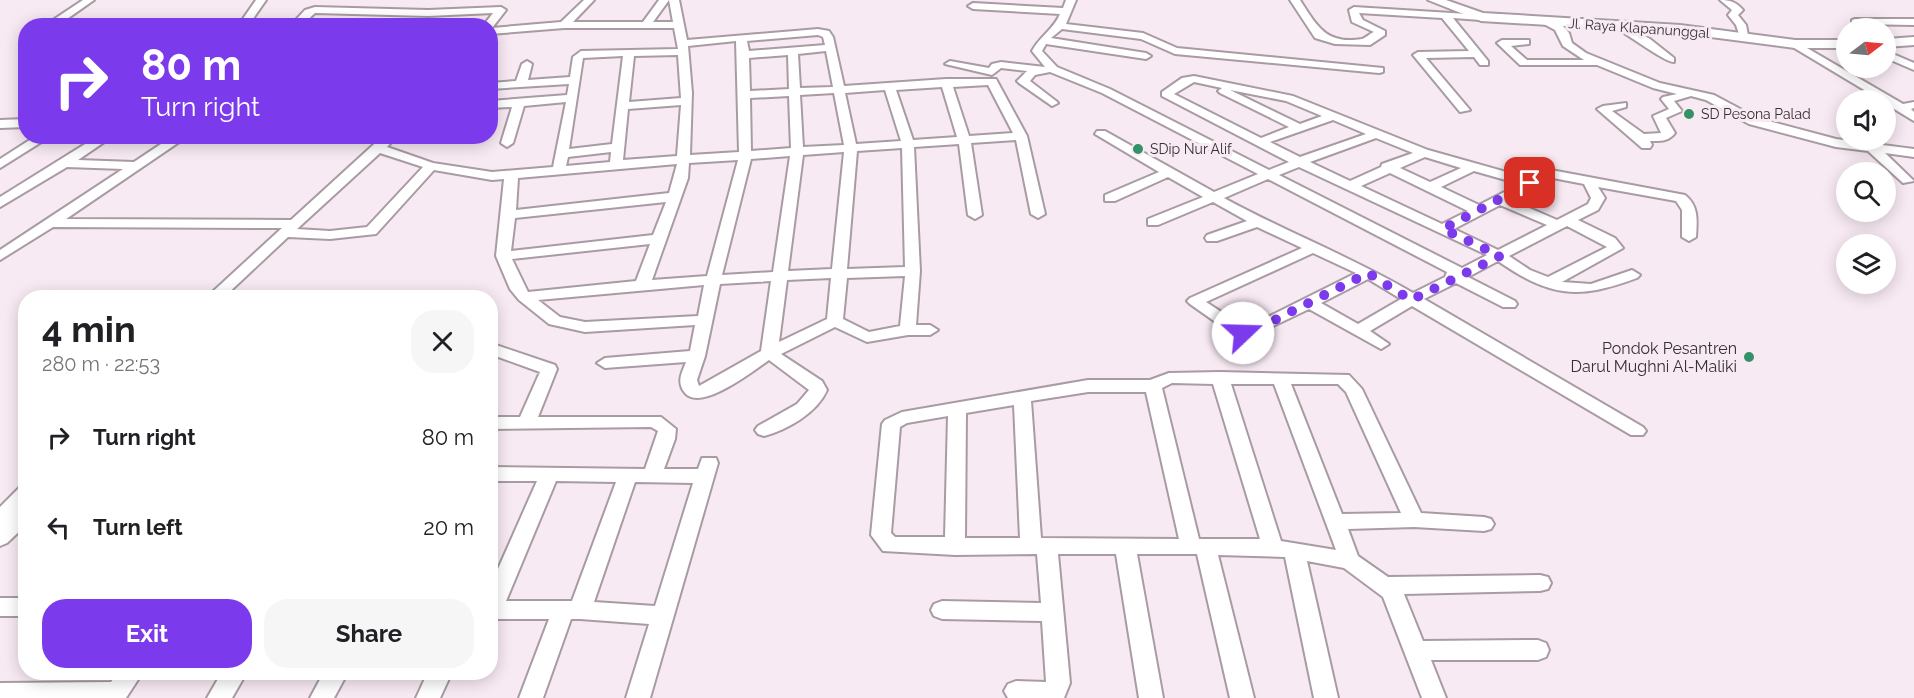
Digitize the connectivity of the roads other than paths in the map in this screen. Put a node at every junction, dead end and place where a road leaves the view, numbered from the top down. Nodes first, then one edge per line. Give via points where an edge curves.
1 (89, 0) edge
2 (261, 0) edge
3 (589, 0) edge
4 (664, 0) edge
5 (674, 0) edge
6 (1295, 0) edge
7 (1434, 0) edge
8 (1725, 0) edge
9 (1069, 5) edge
10 (973, 6) dead end
11 (1445, 15) junction
12 (1481, 17) junction
13 (61, 18) edge
14 (249, 18) edge
15 (302, 18) edge
16 (494, 18) edge
17 (1545, 21) junction
18 (1896, 22) edge
19 (1914, 22) edge
20 (564, 25) junction
21 (646, 25) junction
22 (680, 25) junction
23 (1060, 26) junction
24 (1620, 26) junction
25 (498, 30) edge
26 (504, 30) junction
27 (498, 36) edge
28 (741, 38) junction
29 (1745, 38) junction
30 (1043, 40) junction
31 (1914, 41) edge
32 (1525, 42) dead end
33 (1795, 44) junction
34 (1836, 44) edge
35 (1896, 44) edge
36 (683, 48) junction
37 (831, 48) junction
38 (793, 51) junction
39 (629, 53) junction
40 (1896, 53) edge
41 (1475, 54) junction
42 (744, 55) junction
43 (1146, 56) dead end
44 (1670, 60) dead end
45 (1484, 63) dead end
46 (1597, 63) junction
47 (527, 64) dead end
48 (950, 64) dead end
49 (1914, 67) edge
50 (1050, 69) junction
51 (1379, 70) dead end
52 (992, 72) junction
53 (575, 80) junction
54 (1202, 81) junction
55 (946, 82) junction
56 (521, 84) junction
57 (1013, 84) junction
58 (498, 85) edge
59 (889, 86) junction
60 (839, 89) junction
61 (796, 91) junction
62 (1693, 94) junction
63 (744, 95) junction
64 (573, 98) junction
65 (1171, 99) junction
66 (686, 101) junction
67 (519, 103) junction
68 (1052, 103) dead end
69 (498, 104) edge
70 (1622, 105) dead end
71 (1914, 105) edge
72 (623, 106) junction
73 (1901, 108) junction
74 (1136, 110) junction
75 (1464, 110) dead end
76 (1333, 116) junction
77 (1914, 117) edge
78 (18, 122) edge
79 (0, 124) edge
80 (1300, 128) junction
81 (1101, 134) dead end
82 (1376, 134) junction
83 (1021, 136) junction
84 (964, 139) junction
85 (507, 142) dead end
86 (1260, 142) junction
87 (908, 143) junction
88 (1836, 143) edge
89 (32, 144) edge
90 (95, 144) edge
91 (170, 144) edge
92 (383, 144) edge
93 (619, 147) junction
94 (379, 148) junction
95 (851, 148) junction
96 (0, 149) edge
97 (22, 150) junction
98 (1874, 150) edge
99 (1892, 150) edge
100 (797, 152) junction
101 (1424, 153) junction
102 (1914, 153) edge
103 (563, 154) junction
104 (745, 157) junction
105 (684, 160) junction
106 (1299, 162) junction
107 (66, 163) junction
108 (0, 164) edge
109 (138, 166) junction
110 (431, 166) junction
111 (616, 166) junction
112 (1475, 166) junction
113 (1387, 167) junction
114 (558, 172) junction
115 (1168, 172) junction
116 (511, 176) junction
117 (1268, 176) junction
118 (1908, 180) dead end
119 (1589, 182) junction
120 (1530, 183) junction
121 (1350, 186) junction
122 (1431, 187) junction
123 (673, 197) junction
124 (1213, 197) junction
125 (1110, 198) dead end
126 (1498, 199) junction
127 (0, 203) edge
128 (1476, 209) junction
129 (1038, 214) dead end
130 (509, 215) junction
131 (975, 215) dead end
132 (1153, 222) dead end
133 (1258, 222) junction
134 (51, 223) junction
135 (1563, 223) junction
136 (290, 229) junction
137 (1443, 229) junction
138 (1689, 237) dead end
139 (1212, 238) dead end
140 (658, 239) junction
141 (1313, 248) junction
142 (0, 256) edge
143 (503, 256) junction
144 (1500, 256) junction
145 (254, 264) junction
146 (913, 271) junction
147 (841, 273) junction
148 (1368, 273) junction
149 (778, 275) junction
150 (1632, 275) dead end
151 (1460, 276) junction
152 (713, 280) junction
153 (1549, 283) junction
154 (644, 284) junction
155 (222, 290) edge
156 (237, 290) edge
157 (524, 297) junction
158 (1411, 300) junction
159 (1308, 302) junction
160 (1509, 304) dead end
161 (705, 320) junction
162 (835, 321) junction
163 (908, 330) junction
164 (930, 330) dead end
165 (1359, 330) junction
166 (1381, 344) dead end
167 (498, 353) edge
168 (769, 353) junction
169 (697, 356) junction
170 (605, 363) dead end
171 (1220, 377) junction
172 (1280, 377) junction
173 (1153, 386) junction
174 (1022, 397) junction
175 (957, 408) junction
176 (498, 423) edge
177 (526, 423) junction
178 (764, 430) dead end
179 (1637, 431) dead end
180 (498, 474) edge
181 (550, 474) junction
182 (628, 475) junction
183 (652, 475) junction
184 (18, 505) edge
185 (18, 518) edge
186 (1414, 520) junction
187 (1335, 522) junction
188 (1484, 524) dead end
189 (1, 532) edge
190 (18, 534) edge
191 (955, 547) junction
192 (1039, 547) junction
193 (1125, 547) junction
194 (1199, 547) junction
195 (1283, 549) junction
196 (1350, 561) junction
197 (1540, 583) dead end
198 (1385, 586) junction
199 (498, 594) edge
200 (0, 607) edge
201 (18, 607) edge
202 (942, 609) dead end
203 (498, 610) edge
204 (572, 610) junction
205 (1052, 612) junction
206 (663, 616) junction
207 (1538, 650) dead end
208 (1415, 651) junction
209 (125, 680) edge
210 (231, 680) edge
211 (332, 680) edge
212 (436, 680) edge
213 (1016, 691) dead end
214 (0, 693) edge
215 (115, 695) edge
216 (219, 698) edge
217 (322, 698) edge
218 (428, 698) edge
219 (531, 698) edge
220 (638, 698) edge
221 (1151, 698) edge
222 (1242, 698) edge
223 (1326, 698) edge
224 (1434, 698) edge

1 - 13 street
2 - 14 street
3 - 20 street
4 - 21 street
5 - 22 street
6 - 11 street via 1319,36 1335,41 1371,42 1371,36 1381,33 1356,22 1354,10
7 - 12 street, Jl. Raya Klapanunggal
8 - 29 street via 1738,10 1733,15
9 - 10 street
9 - 23 street
11 - 12 street
11 - 41 street
12 - 17 street, Jl. Raya Klapanunggal
15 - 16 street via 315,10 501,10
17 - 24 street, Jl. Raya Klapanunggal
17 - 46 street via 1559,28 1571,48
18 - 19 street
20 - 21 street
20 - 26 street
21 - 22 street
22 - 36 street
23 - 30 street
23 - 51 street via 1143,36 1175,51
24 - 29 street, Jl. Raya Klapanunggal
24 - 44 street
25 - 26 street
26 - 27 street
28 - 36 street
28 - 37 street via 818,32 828,37
28 - 42 street
29 - 33 street, Jl. Raya Klapanunggal
30 - 43 street
30 - 50 street via 1036,51
31 - 35 street
32 - 46 street via 1502,43 1524,63
33 - 34 street, Jl. Raya Klapanunggal
33 - 73 street
36 - 39 street
36 - 66 street
37 - 38 street
37 - 60 street
38 - 42 street
38 - 61 street
39 - 53 street via 581,54
39 - 72 street
40 - 49 street
41 - 45 street
41 - 75 street via 1418,55
42 - 63 street
46 - 62 street via 1657,86
47 - 56 street
48 - 52 street
50 - 52 street via 1001,64
50 - 57 street
50 - 74 street
52 - 57 street
53 - 56 street
53 - 64 street
54 - 65 street via 1186,80 1167,92
54 - 76 street via 1289,98
54 - 80 street
55 - 57 street via 984,79
55 - 59 street
55 - 84 street
56 - 58 street
57 - 68 street
57 - 83 street
59 - 60 street
59 - 87 street
60 - 61 street
60 - 95 street
61 - 63 street
61 - 100 street
62 - 70 street via 1667,99 1676,111 1659,116 1669,133 1644,141 1603,109
62 - 88 street via 1710,97 1740,116 1765,125
63 - 104 street
64 - 67 street
64 - 103 street
65 - 74 street
65 - 86 street
66 - 72 street
66 - 105 street
67 - 69 street
67 - 85 street
71 - 73 street
72 - 93 street
73 - 77 street
74 - 117 street
76 - 80 street
76 - 82 street
78 - 79 street
80 - 86 street
81 - 115 street
82 - 101 street
82 - 106 street
83 - 84 street
83 - 129 street
84 - 87 street
84 - 131 street
86 - 106 street
87 - 95 street
87 - 146 street
89 - 97 street
90 - 107 street
91 - 109 street
92 - 94 street
93 - 103 street
93 - 111 street
94 - 110 street
94 - 136 street
95 - 100 street
95 - 147 street
96 - 97 street
97 - 108 street
98 - 118 street
99 - 102 street
100 - 104 street
100 - 149 street
101 - 112 street
101 - 113 street
103 - 114 street
104 - 105 street
104 - 152 street
105 - 111 street
105 - 123 street
106 - 117 street
106 - 121 street
107 - 109 street
107 - 127 street
109 - 134 street
110 - 116 street via 479,176
110 - 136 street via 370,231 330,235
111 - 114 street
112 - 120 street
112 - 122 street
113 - 121 street
113 - 122 street
114 - 116 street
115 - 124 street
115 - 125 street
116 - 130 street
117 - 124 street
117 - 151 street
119 - 120 street via 1551,174
119 - 135 street via 1598,198 1593,207
119 - 138 street via 1684,200 1690,212
120 - 126 street
121 - 137 street
122 - 128 street
123 - 130 street
123 - 140 street
124 - 132 street
124 - 133 street
126 - 128 street
126 - 135 street
128 - 137 street
130 - 143 street
133 - 139 street
133 - 141 street
134 - 136 street
134 - 142 street
135 - 144 street
135 - 153 street via 1604,238 1616,248
136 - 145 street
137 - 144 street
140 - 143 street
140 - 154 street
141 - 148 street
141 - 159 street via 1195,301 1245,333
143 - 157 street
144 - 151 street
144 - 153 street
145 - 155 street
145 - 156 street
146 - 147 street
146 - 163 street
147 - 149 street
147 - 162 street
148 - 158 street
148 - 159 street
149 - 152 street
149 - 168 street
150 - 153 street via 1580,291
151 - 158 street
151 - 160 street
152 - 154 street
152 - 161 street
154 - 157 street
157 - 161 street via 555,321 570,326
158 - 165 street
158 - 179 street
159 - 165 street
161 - 169 street
162 - 163 street via 867,337
162 - 168 street
163 - 164 street
165 - 166 street
167 - 177 street via 549,369
168 - 169 street via 699,393 691,390 688,381
168 - 178 street via 818,390 806,405
169 - 170 street
171 - 172 street
171 - 173 street via 1168,378
171 - 195 street
172 - 186 street via 1343,379 1353,389
172 - 187 street
173 - 174 street via 1088,386
173 - 194 street
174 - 175 street
174 - 192 street
175 - 191 street
175 - 191 street via 902,418 891,424 881,535 890,545
176 - 177 street
177 - 183 street via 663,424 667,429 666,440
180 - 181 street
181 - 182 street
181 - 199 street
182 - 183 street
182 - 204 street
183 - 206 street via 707,469
184 - 189 street
185 - 189 street
186 - 187 street
186 - 188 street
187 - 196 street
189 - 190 street
191 - 192 street
192 - 193 street
192 - 205 street
193 - 194 street
193 - 221 street
194 - 195 street
194 - 222 street
195 - 196 street
195 - 223 street
196 - 198 street
197 - 198 street
198 - 208 street via 1392,592
200 - 201 street
202 - 205 street
203 - 204 street
204 - 206 street
204 - 219 street
205 - 213 street via 1058,683 1055,692
206 - 220 street
207 - 208 street
208 - 224 street
209 - 215 street
210 - 216 street
211 - 217 street
212 - 218 street
214 - 215 street

